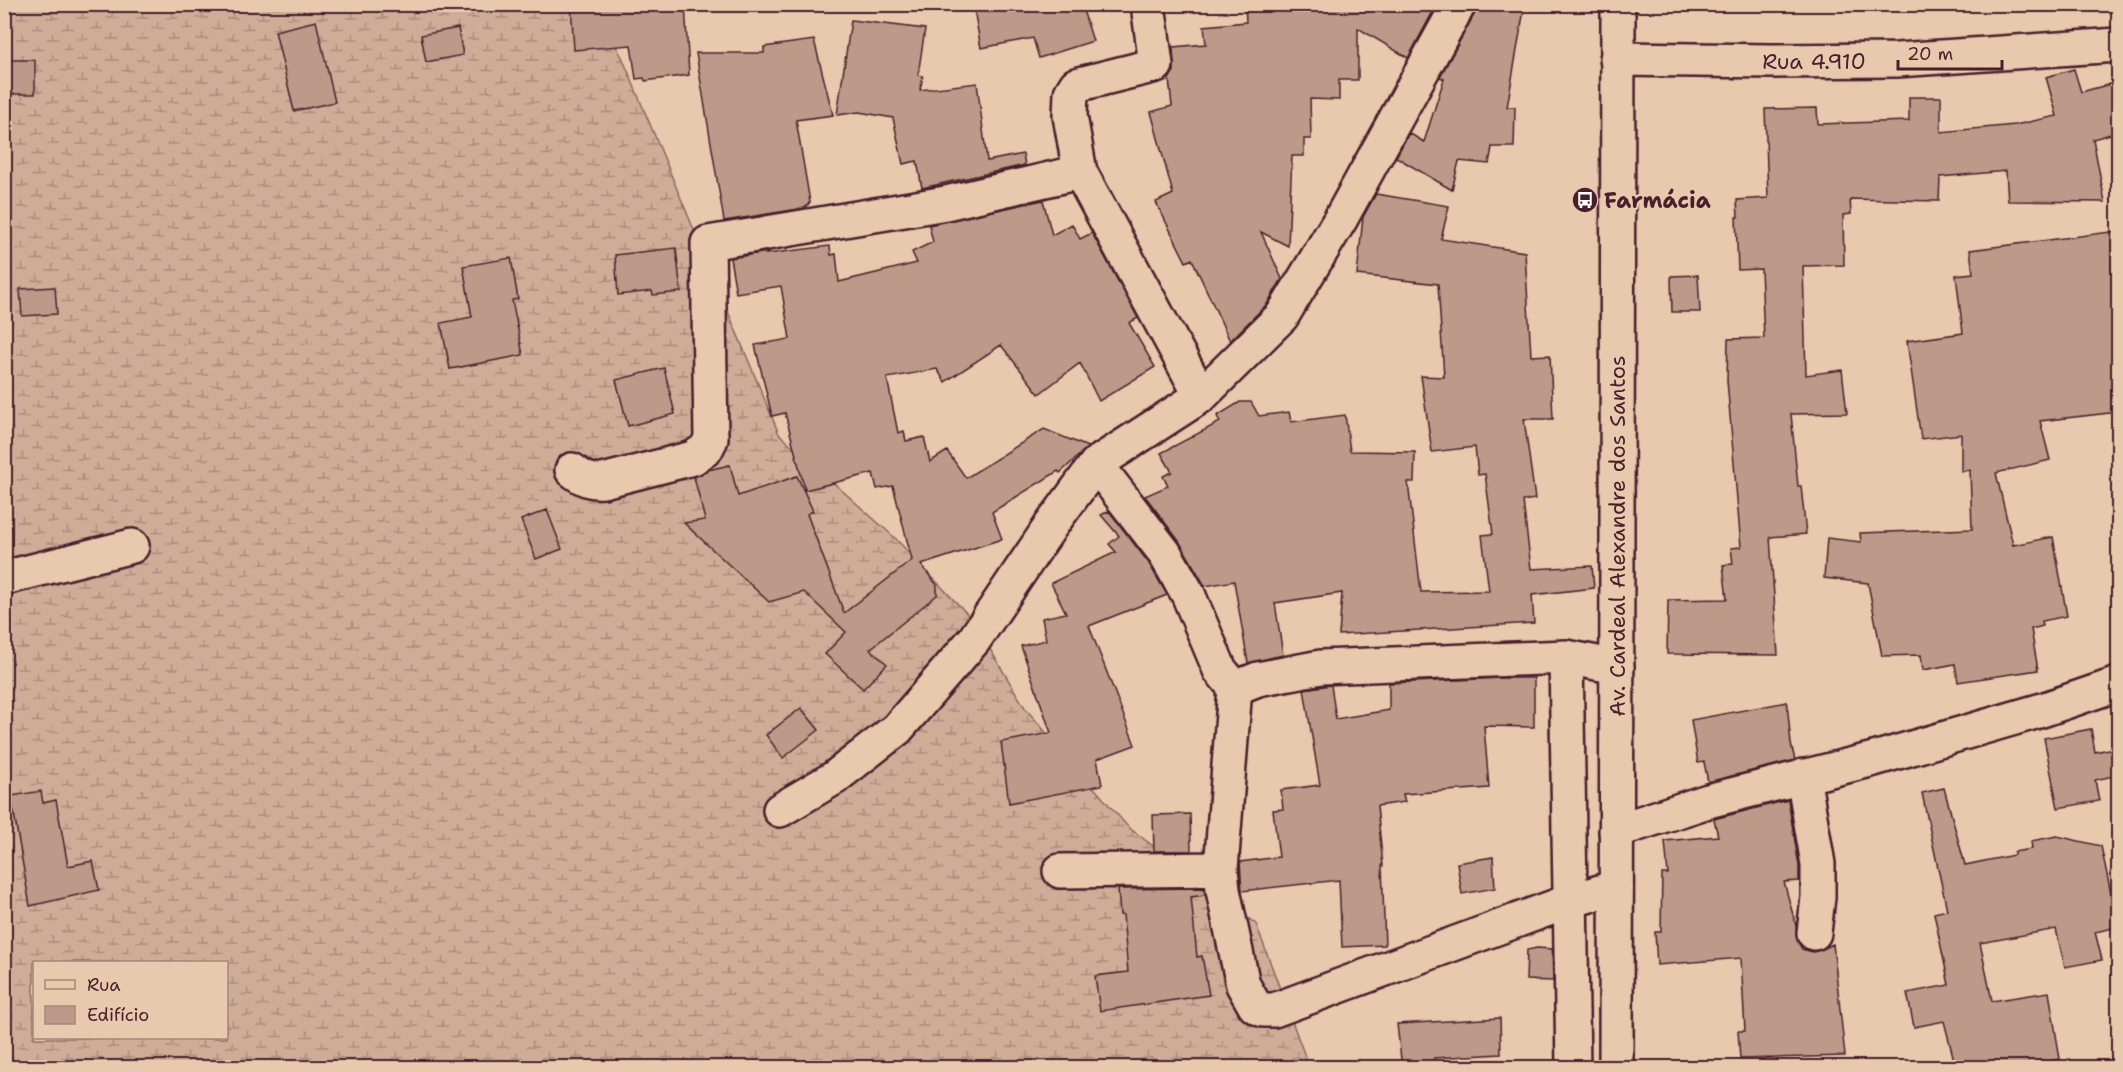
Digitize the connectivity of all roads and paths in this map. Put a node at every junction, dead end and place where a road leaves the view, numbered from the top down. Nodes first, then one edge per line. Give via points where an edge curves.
1 (1148, 4) edge
2 (1459, 4) edge
3 (1618, 4) edge
4 (2118, 45) edge
5 (1617, 59) junction
6 (1080, 172) junction
7 (1201, 396) junction
8 (1096, 464) junction
9 (572, 470) dead end
10 (132, 546) dead end
11 (4, 578) edge
12 (1566, 657) junction
13 (1617, 667) junction
14 (2118, 684) edge
15 (1235, 688) junction
16 (1803, 776) junction
17 (780, 810) dead end
18 (1616, 831) junction
19 (1221, 869) junction
20 (1060, 870) dead end
21 (1616, 887) junction
22 (1570, 901) junction
23 (1814, 933) dead end
24 (1573, 1068) edge
25 (1616, 1068) edge

1 - 6 street via 1156,65 1076,85 1071,93 1070,116
2 - 7 street via 1340,220 1282,316
3 - 5 street, Av. Cardeal Alexandre dos Santos
4 - 5 street, Rua 4.910 via 1897,60
5 - 13 street, Av. Cardeal Alexandre dos Santos
6 - 7 street
6 - 9 street via 946,202 708,243 711,439 706,449 693,458 603,481 591,482
7 - 8 street
8 - 15 street via 1164,552 1188,594 1220,670
8 - 17 street via 974,640 897,729 834,778
10 - 11 street
12 - 13 street
12 - 15 street via 1321,667 1258,679
12 - 22 street
13 - 18 street, Av. Cardeal Alexandre dos Santos
14 - 16 street via 2042,710
15 - 19 street
16 - 18 street
16 - 23 street via 1818,864
18 - 21 street, Av. Cardeal Alexandre dos Santos
19 - 20 street
19 - 22 street via 1243,985 1255,1006 1263,1010 1274,1010
21 - 22 street
21 - 25 street, Av. Cardeal Alexandre dos Santos
22 - 24 street

